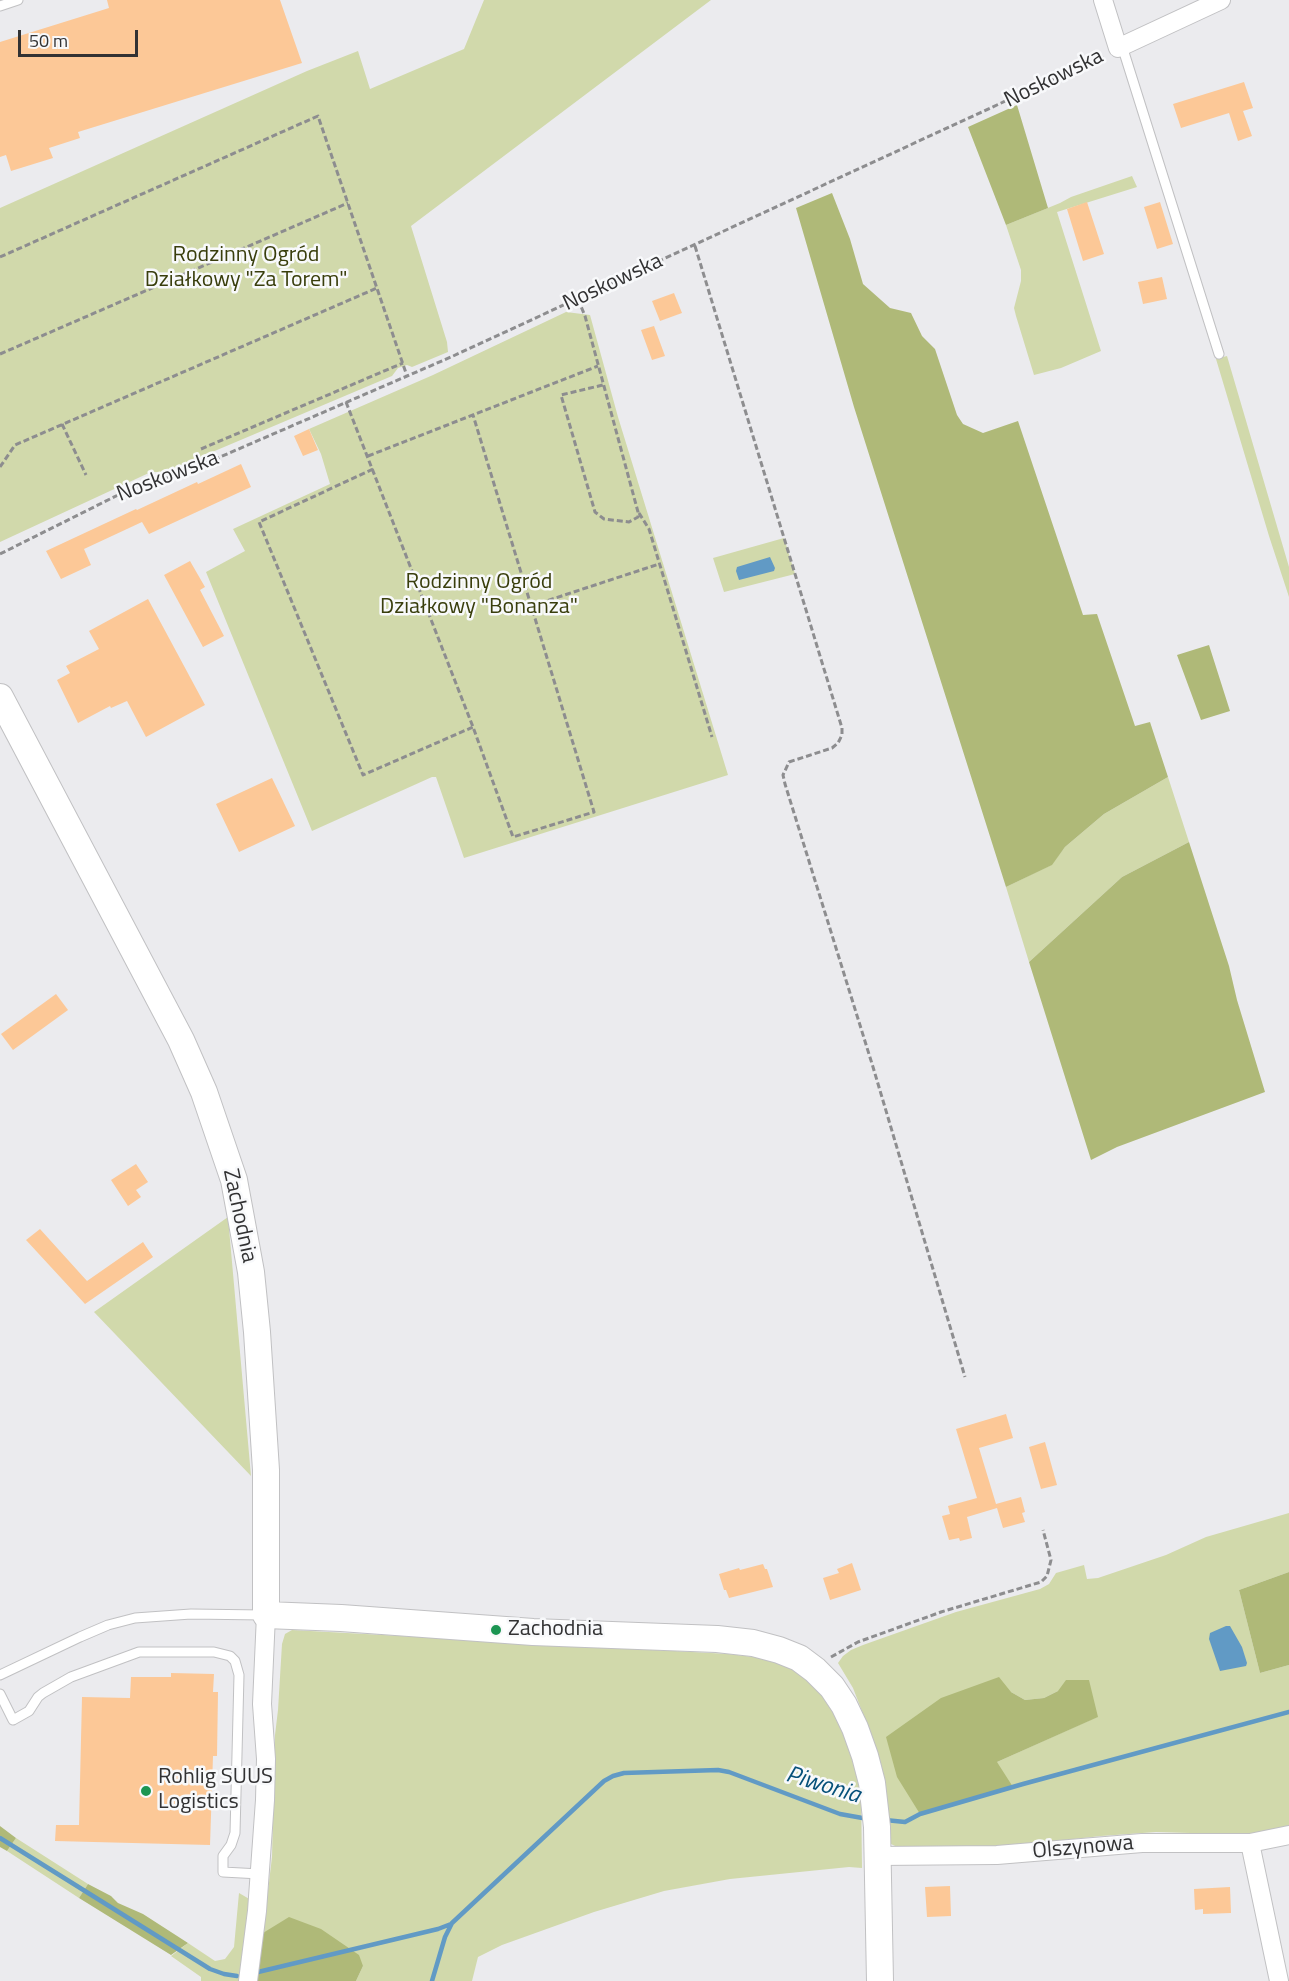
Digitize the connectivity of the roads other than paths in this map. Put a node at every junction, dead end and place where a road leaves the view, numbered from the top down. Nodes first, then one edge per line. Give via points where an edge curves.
1 (18, 0) edge
2 (1103, 0) edge
3 (1221, 0) edge
4 (0, 6) edge
5 (1120, 47) junction
6 (1219, 354) dead end
7 (0, 697) edge
8 (266, 1616) junction
9 (0, 1675) edge
10 (0, 1694) edge
11 (1289, 1835) edge
12 (1250, 1843) junction
13 (877, 1856) junction
14 (260, 1874) junction
15 (248, 1981) edge
16 (880, 1981) edge
17 (1278, 1981) edge

1 - 4 lane
2 - 5 street
3 - 5 street, Noskowska
5 - 6 lane
7 - 8 street, Zachodnia via 181,1040 204,1092 234,1180 251,1272 257,1332 267,1470
8 - 9 lane via 191,1614 135,1618 108,1625
8 - 13 street via 717,1639 779,1650 799,1658 832,1687 855,1728 872,1783
8 - 14 street via 262,1704 266,1779
10 - 14 lane via 13,1720 29,1711 43,1693 71,1677 139,1652 214,1652 230,1656 239,1675 235,1833 223,1856 223,1872
11 - 12 street, Olszynowa
12 - 13 street, Olszynowa via 1142,1843 1006,1854
12 - 17 street
13 - 16 street
14 - 15 street

